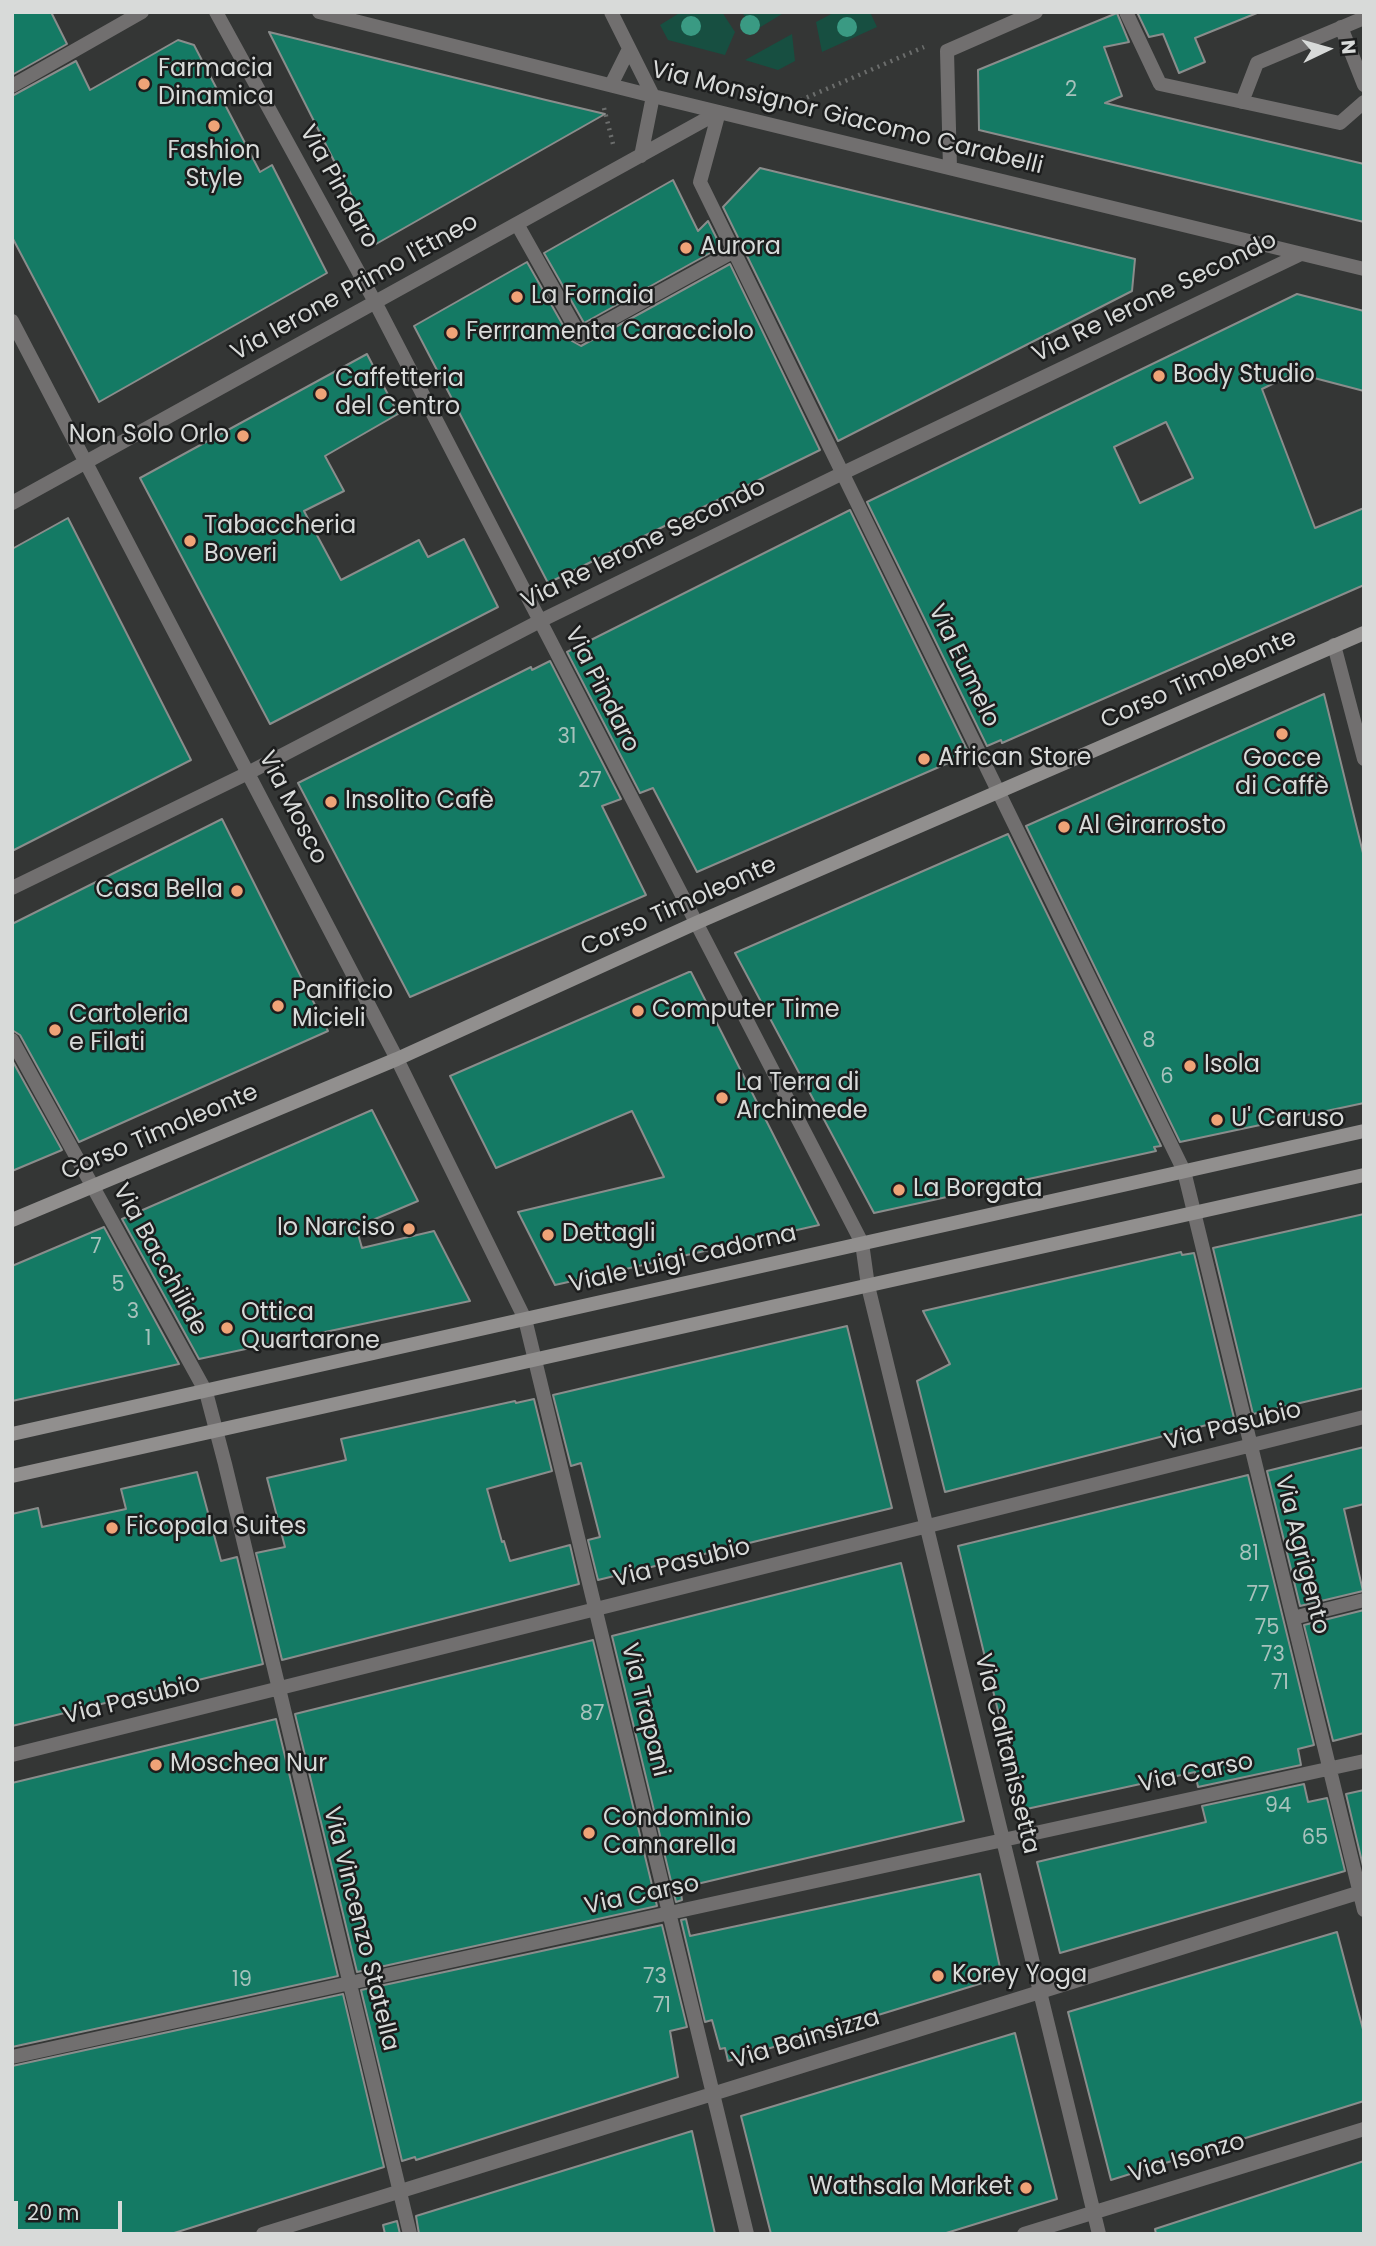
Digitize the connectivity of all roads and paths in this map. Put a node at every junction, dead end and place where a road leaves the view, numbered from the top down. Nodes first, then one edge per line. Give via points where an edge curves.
1 (142, 12) edge
2 (216, 12) edge
3 (319, 12) edge
4 (611, 12) edge
5 (1036, 12) edge
6 (1126, 12) edge
7 (1364, 18) edge
8 (1341, 27) junction
9 (629, 48) junction
10 (611, 85) junction
11 (1364, 85) edge
12 (12, 86) edge
13 (653, 96) junction
14 (1242, 102) junction
15 (1364, 102) edge
16 (719, 112) junction
17 (641, 156) junction
18 (950, 167) junction
19 (517, 224) junction
20 (734, 251) junction
21 (1301, 254) junction
22 (1364, 269) edge
23 (375, 302) junction
24 (12, 321) edge
25 (86, 462) junction
26 (843, 473) junction
27 (12, 503) edge
28 (540, 621) junction
29 (1364, 632) edge
30 (1334, 645) junction
31 (1364, 759) edge
32 (248, 773) junction
33 (1000, 792) junction
34 (12, 888) edge
35 (696, 923) junction
36 (12, 1040) edge
37 (397, 1059) junction
38 (1364, 1131) edge
39 (1184, 1171) junction
40 (1364, 1175) edge
41 (93, 1186) junction
42 (1195, 1212) junction
43 (12, 1220) edge
44 (862, 1243) junction
45 (868, 1286) junction
46 (524, 1319) junction
47 (536, 1360) junction
48 (206, 1392) junction
49 (1364, 1417) edge
50 (217, 1431) junction
51 (12, 1434) edge
52 (1251, 1446) junction
53 (12, 1476) edge
54 (927, 1527) junction
55 (1364, 1601) edge
56 (596, 1609) junction
57 (1293, 1618) junction
58 (279, 1688) junction
59 (12, 1755) edge
60 (1364, 1761) edge
61 (1330, 1768) junction
62 (1003, 1839) junction
63 (1362, 1891) edge
64 (1364, 1910) edge
65 (669, 1913) junction
66 (350, 1983) junction
67 (1040, 1991) junction
68 (12, 2057) edge
69 (713, 2093) junction
70 (1364, 2129) edge
71 (400, 2191) junction
72 (1094, 2212) junction
73 (263, 2234) edge
74 (410, 2234) edge
75 (747, 2234) edge
76 (1024, 2234) edge
77 (1099, 2234) edge

1 - 12 street
2 - 23 street, Via Pindaro
3 - 10 street, Via Monsignor Giacomo Carabelli
4 - 9 street
5 - 18 street via 947,51
6 - 14 street via 1160,84
7 - 8 street
8 - 11 street
8 - 14 street via 1257,63
9 - 10 street
9 - 13 street
10 - 13 street, Via Monsignor Giacomo Carabelli
13 - 16 street, Via Monsignor Giacomo Carabelli
13 - 17 street
14 - 15 street via 1340,123
16 - 17 street, Via Ierone Primo l'Etneo
16 - 18 street, Via Monsignor Giacomo Carabelli
16 - 20 street, Via Eumelo via 700,182
17 - 19 street, Via Ierone Primo l'Etneo
18 - 21 street, Via Monsignor Giacomo Carabelli
19 - 20 street via 579,336
19 - 23 street, Via Ierone Primo l'Etneo
20 - 26 street, Via Eumelo
21 - 22 street, Via Monsignor Giacomo Carabelli
21 - 26 street, Via Re Ierone Secondo
23 - 25 street, Via Ierone Primo l'Etneo
23 - 28 street, Via Pindaro
24 - 25 street, Via Mosco
25 - 27 street, Via Ierone Primo l'Etneo
25 - 32 street, Via Mosco
26 - 28 street, Via Re Ierone Secondo
26 - 33 street, Via Eumelo
28 - 32 street, Via Re Ierone Secondo
28 - 35 street, Via Pindaro
29 - 30 main road, Corso Timoleonte
30 - 31 street
30 - 33 main road, Corso Timoleonte
32 - 34 street, Via Re Ierone Secondo
32 - 37 street, Via Mosco
33 - 35 main road, Corso Timoleonte
33 - 39 street, Via Eumelo
35 - 37 main road, Corso Timoleonte
35 - 44 street, Via Pindaro
36 - 41 street, Via Bacchilide
37 - 41 main road, Corso Timoleonte
37 - 46 street, Via Mosco
38 - 39 main road, Viale Luigi Cadorna
39 - 42 street, Via Eumelo
39 - 44 main road, Viale Luigi Cadorna
40 - 42 main road
41 - 43 main road, Corso Timoleonte
41 - 48 street, Via Bacchilide
42 - 45 main road
42 - 52 street, Via Agrigento
44 - 45 street, Via Pindaro
44 - 46 main road, Viale Luigi Cadorna
45 - 47 main road
45 - 54 street, Via Caltanissetta
46 - 47 street, Via Mosco
46 - 48 main road, Viale Luigi Cadorna
47 - 50 main road
47 - 56 street, Via Trapani
48 - 50 street, Via Bacchilide
48 - 51 main road, Viale Luigi Cadorna
49 - 52 street, Via Pasubio
50 - 53 main road
50 - 58 street, Via Vincenzo Statella
52 - 54 street, Via Pasubio
52 - 57 street, Via Agrigento
54 - 56 street, Via Pasubio
54 - 62 street, Via Caltanissetta
55 - 57 street
56 - 58 street, Via Pasubio
56 - 65 street, Via Trapani
57 - 61 street, Via Agrigento
58 - 59 street, Via Pasubio
58 - 66 street, Via Vincenzo Statella
60 - 61 street, Via Carso
61 - 62 street, Via Carso
61 - 63 street, Via Agrigento
62 - 65 street, Via Carso
62 - 67 street, Via Caltanissetta
63 - 64 street, Via Agrigento
63 - 67 street, Via Bainsizza
65 - 66 street, Via Carso
65 - 69 street, Via Trapani
66 - 68 street, Via Carso
66 - 71 street, Via Vincenzo Statella
67 - 69 street, Via Bainsizza
67 - 72 street, Via Caltanissetta
69 - 71 street, Via Bainsizza
69 - 75 street, Via Trapani
70 - 72 street, Via Isonzo
71 - 73 street, Via Bainsizza
71 - 74 street, Via Vincenzo Statella
72 - 76 street, Via Isonzo
72 - 77 street, Via Caltanissetta

